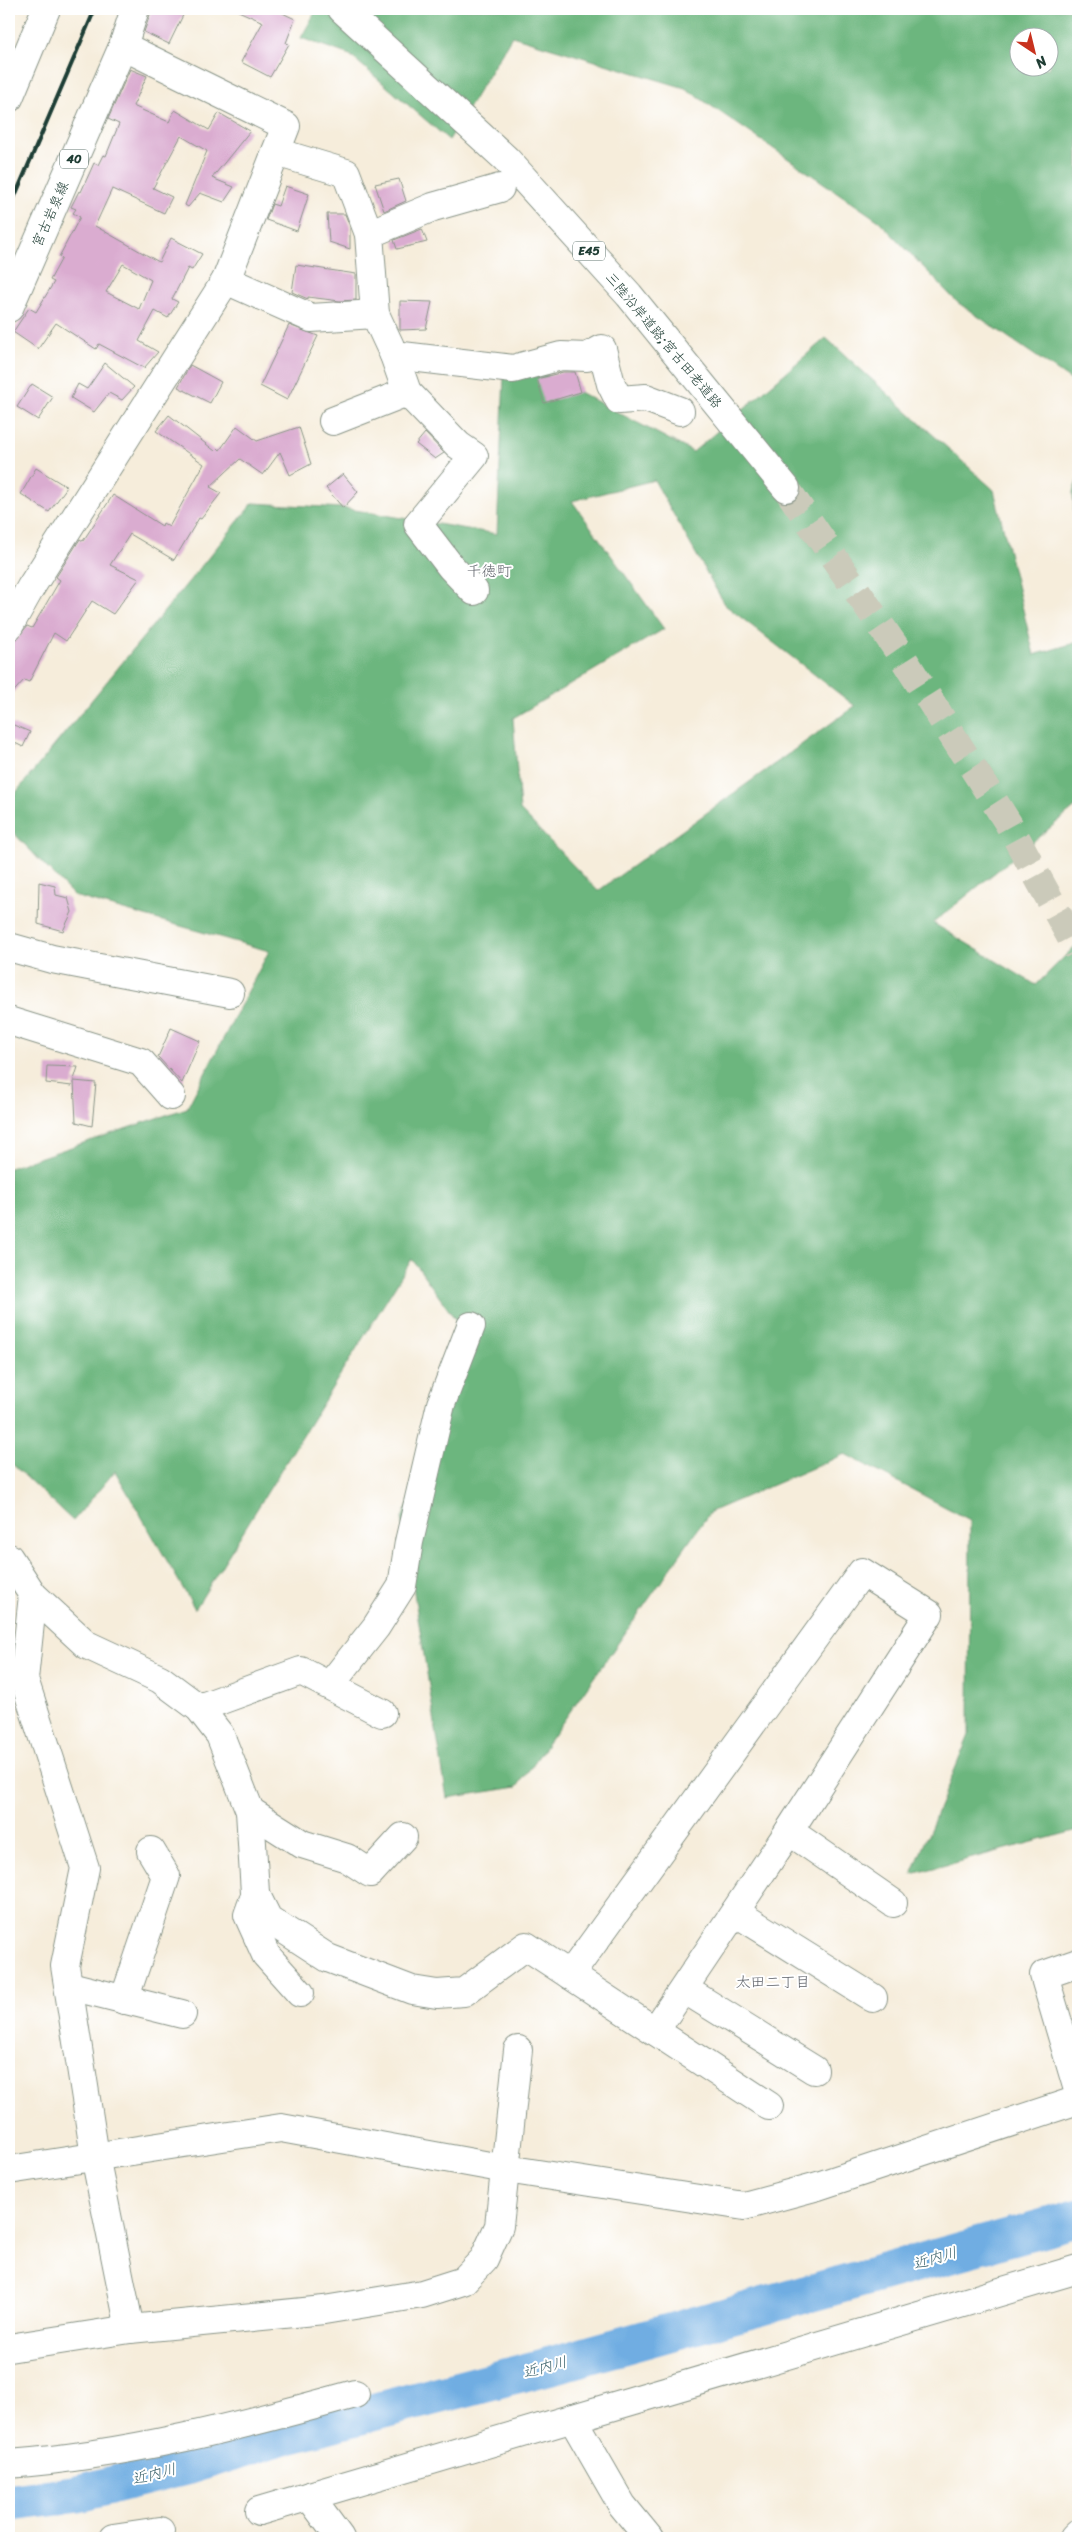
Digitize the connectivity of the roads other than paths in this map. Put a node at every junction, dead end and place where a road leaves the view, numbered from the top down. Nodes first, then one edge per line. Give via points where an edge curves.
1 (46, 9) edge
2 (136, 9) edge
3 (342, 9) edge
4 (123, 46) junction
5 (9, 98) edge
6 (276, 152) junction
7 (500, 188) dead end
8 (369, 234) junction
9 (226, 280) junction
10 (9, 308) edge
11 (375, 314) junction
12 (394, 355) junction
13 (407, 392) junction
14 (680, 411) dead end
15 (333, 421) dead end
16 (786, 488) tunnel mouth
17 (474, 591) dead end
18 (9, 626) edge
19 (9, 947) edge
20 (230, 993) dead end
21 (9, 1021) edge
22 (171, 1096) dead end
23 (471, 1326) dead end
24 (9, 1558) edge
25 (33, 1595) junction
26 (330, 1685) junction
27 (199, 1708) junction
28 (382, 1713) dead end
29 (250, 1811) junction
30 (789, 1831) junction
31 (403, 1837) dead end
32 (151, 1851) dead end
33 (255, 1893) junction
34 (893, 1903) dead end
35 (735, 1912) junction
36 (1078, 1963) edge
37 (570, 1975) junction
38 (70, 1986) junction
39 (684, 1989) junction
40 (300, 1993) dead end
41 (873, 1998) dead end
42 (124, 2000) junction
43 (182, 2014) dead end
44 (655, 2031) junction
45 (518, 2050) dead end
46 (814, 2070) dead end
47 (1078, 2090) edge
48 (1078, 2100) edge
49 (769, 2106) dead end
50 (95, 2156) junction
51 (506, 2169) junction
52 (9, 2170) edge
53 (1078, 2269) edge
54 (130, 2329) junction
55 (9, 2348) edge
56 (354, 2394) dead end
57 (572, 2418) junction
58 (9, 2464) edge
59 (309, 2496) junction
60 (259, 2511) dead end
61 (160, 2531) dead end
62 (1078, 2534) edge
63 (113, 2538) edge
64 (340, 2538) edge
65 (649, 2538) edge
66 (1074, 2538) edge

1 - 5 main road
2 - 4 main road, 宮古岩泉線 / 40
3 - 16 main road, 三陸沿岸道路;宮古田老道路 / E45 via 519,174 629,295
4 - 6 main road via 286,126
4 - 10 main road, 宮古岩泉線 / 40
6 - 8 main road via 346,173
6 - 9 main road
7 - 8 main road via 432,207
8 - 11 main road
9 - 11 main road via 311,318
9 - 18 main road
11 - 12 main road
12 - 13 main road
12 - 14 main road via 513,369 561,356 587,357 602,349 611,384 619,400 646,398
13 - 15 main road
13 - 17 main road via 458,445 474,456 418,524
19 - 20 main road via 52,959
21 - 22 main road via 141,1062
23 - 26 main road via 441,1404 402,1586 376,1627
24 - 25 main road
25 - 27 main road via 87,1645 160,1679
25 - 38 main road via 24,1679 85,1868 65,1966
26 - 27 main road via 301,1670
26 - 28 main road
27 - 29 main road via 220,1735
29 - 31 main road via 302,1844 347,1858 370,1873
29 - 33 main road
30 - 34 main road
30 - 35 main road
30 - 37 main road via 929,1614 862,1572
32 - 42 main road via 166,1876
33 - 37 main road via 268,1919 328,1958 412,1990 437,1994 464,1992 526,1946
33 - 40 main road via 248,1915 251,1923 266,1955
35 - 39 main road
35 - 41 main road
36 - 47 main road via 1044,1975
37 - 44 main road
38 - 42 main road
38 - 50 main road
39 - 44 main road
39 - 46 main road
42 - 43 main road
44 - 49 main road
45 - 51 main road
48 - 51 main road via 818,2186 744,2206
50 - 51 main road via 281,2128
50 - 52 main road
50 - 54 main road
51 - 54 main road via 499,2226 484,2259 463,2281 422,2294 324,2310
53 - 57 main road
54 - 55 main road
56 - 58 main road via 274,2417 139,2447 53,2461
57 - 59 main road
57 - 65 main road via 622,2505
59 - 60 main road
59 - 64 main road
61 - 63 main road
62 - 66 main road

